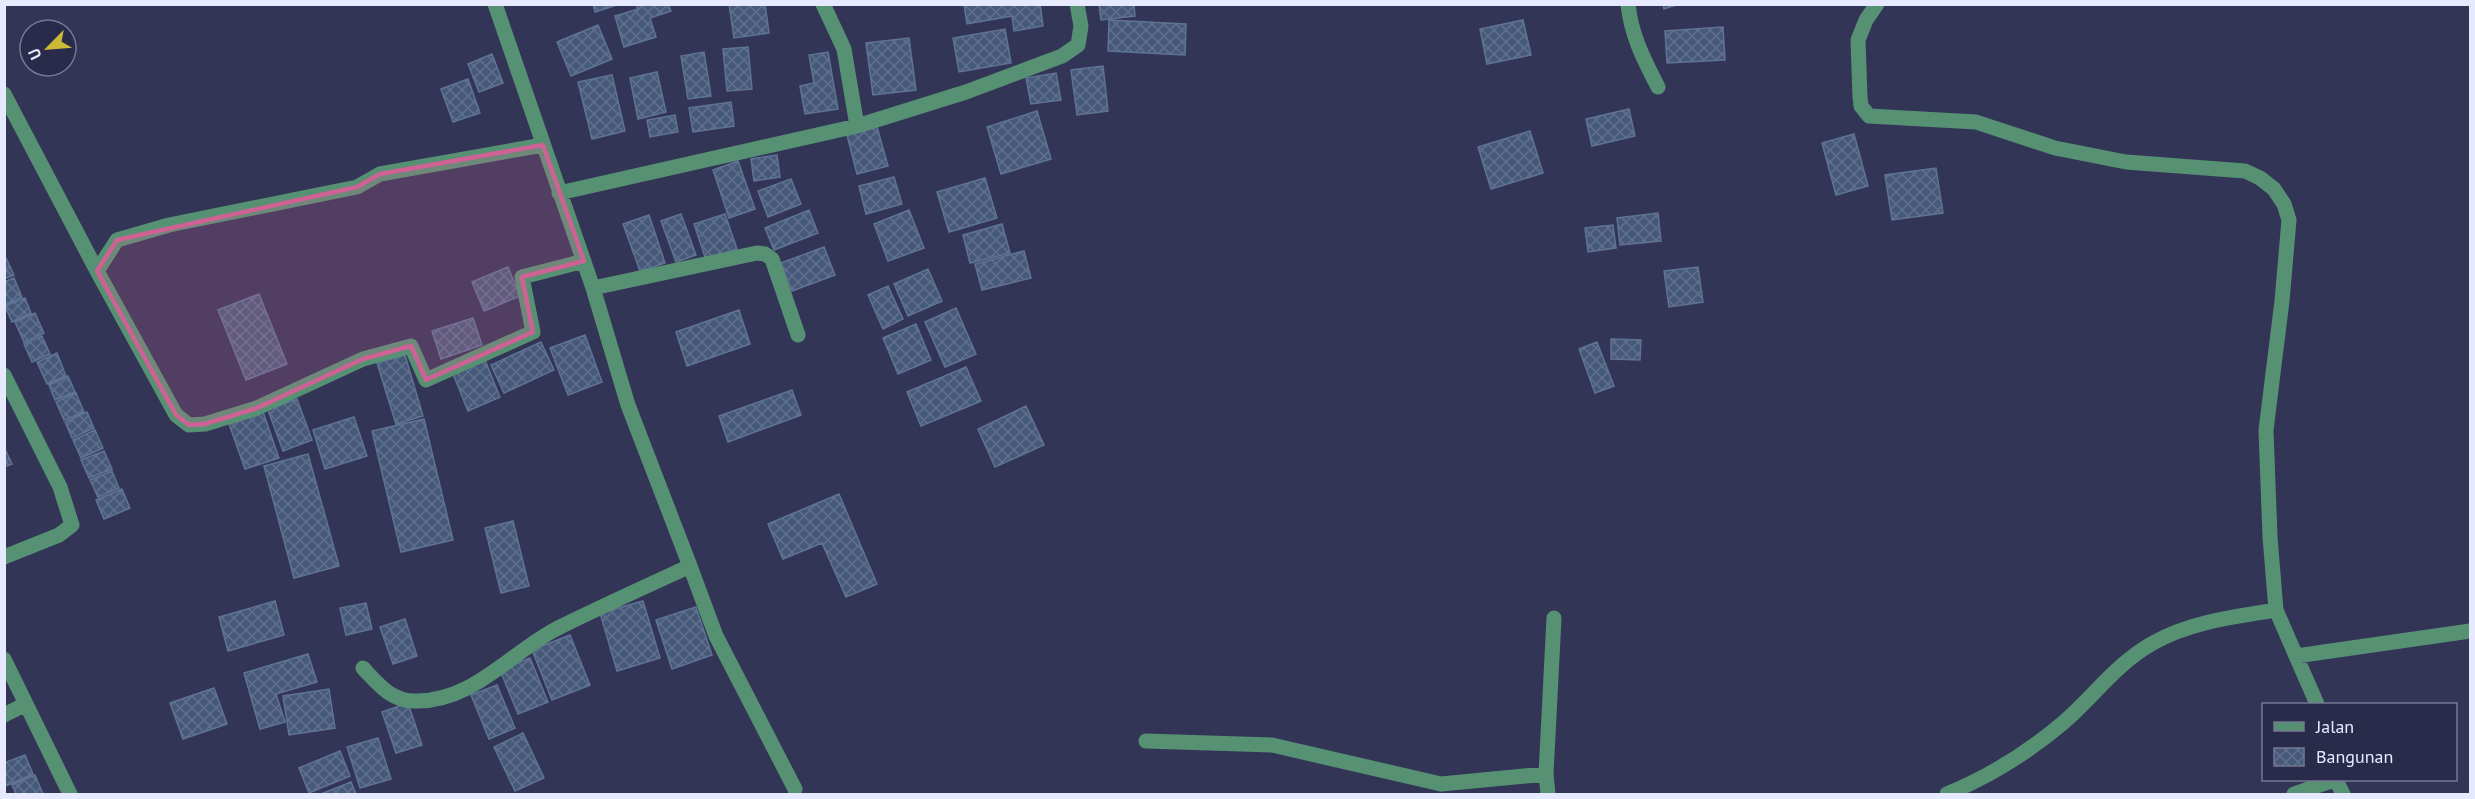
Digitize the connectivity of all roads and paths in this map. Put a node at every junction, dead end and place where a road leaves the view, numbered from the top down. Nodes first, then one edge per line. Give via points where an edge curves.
1 (495, 4) edge
2 (823, 4) edge
3 (1077, 4) edge
4 (1628, 4) edge
5 (1877, 4) edge
6 (1658, 87) dead end
7 (4, 94) edge
8 (858, 126) junction
9 (543, 145) junction
10 (559, 193) junction
11 (584, 261) junction
12 (97, 270) junction
13 (593, 288) junction
14 (798, 335) dead end
15 (4, 375) edge
16 (4, 557) edge
17 (690, 566) junction
18 (2276, 610) junction
19 (1554, 618) dead end
20 (2470, 631) edge
21 (2296, 656) junction
22 (4, 659) edge
23 (363, 668) dead end
24 (2317, 703) edge
25 (26, 704) junction
26 (4, 715) edge
27 (1146, 741) dead end
28 (1546, 774) junction
29 (2332, 781) edge
30 (2336, 781) edge
31 (797, 792) edge
32 (70, 795) edge
33 (780, 795) edge
34 (1548, 795) edge
35 (1947, 795) edge
36 (2294, 795) edge
37 (2343, 795) edge

1 - 9 street
2 - 8 street via 844,49
3 - 8 street via 1081,26 1078,45 1062,56
4 - 6 street via 1630,26
5 - 18 street via 1858,40 1861,106 1869,116 1976,122 2055,148 2126,162 2245,171 2274,189 2284,204 2289,220 2266,430
7 - 12 street
8 - 10 street
9 - 10 street
9 - 12 street via 380,174 357,187 169,225 117,240
10 - 11 street
11 - 12 street via 522,277 533,332 426,380 411,346 363,360 256,408 189,425 177,415
11 - 13 street
13 - 14 street via 765,254 772,259
13 - 17 street via 628,405
15 - 16 street via 60,487 72,525 59,535
17 - 23 street via 555,630 458,694 417,702 400,700 385,691
17 - 31 street via 716,636
18 - 21 street
18 - 35 street via 2189,627 2154,642 2127,659 2064,722 2017,756
19 - 28 street
20 - 21 street
21 - 24 street
22 - 25 street
25 - 26 street
25 - 32 street
27 - 28 street via 1272,745 1441,784
28 - 34 street
29 - 36 street
30 - 37 street
31 - 33 street

